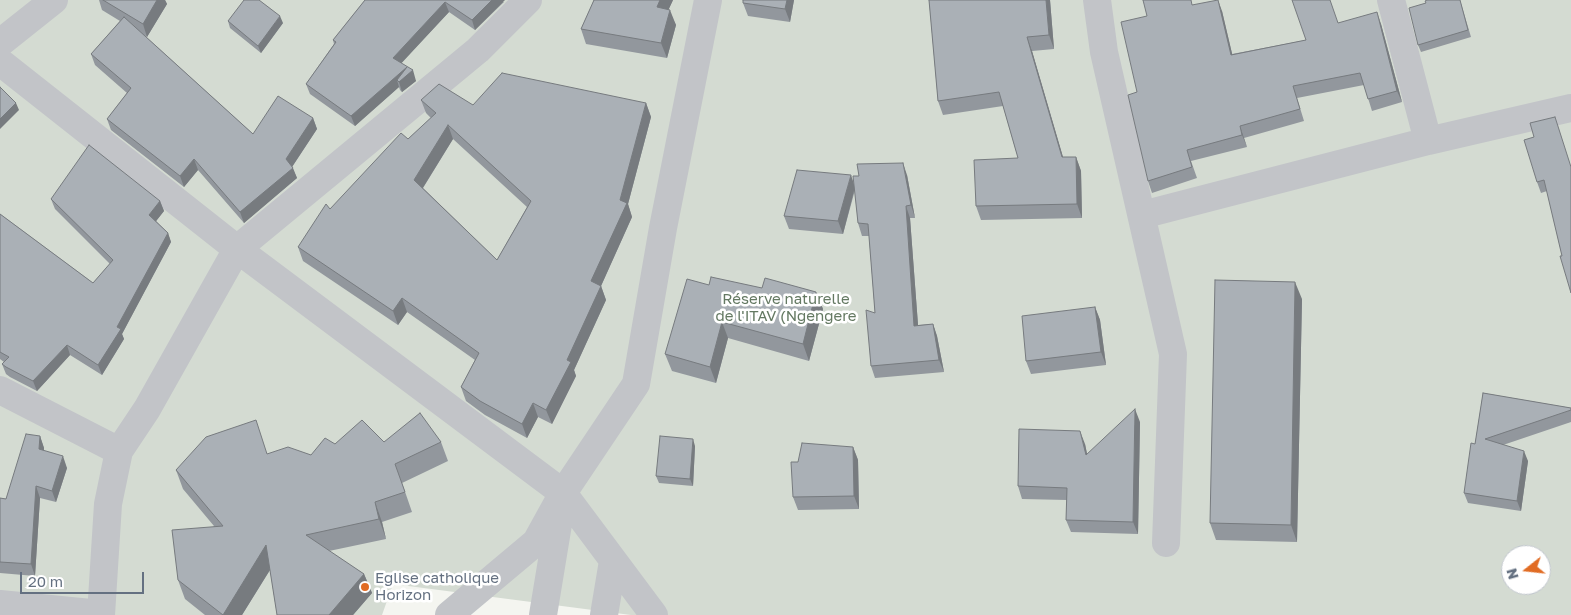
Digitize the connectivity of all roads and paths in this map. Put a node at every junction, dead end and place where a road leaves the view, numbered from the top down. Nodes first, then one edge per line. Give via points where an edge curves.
1 (54, 0) edge
2 (528, 0) edge
3 (708, 0) edge
4 (1097, 0) edge
5 (1391, 0) edge
6 (0, 43) edge
7 (0, 62) edge
8 (1571, 108) edge
9 (1428, 141) junction
10 (1142, 216) junction
11 (237, 249) junction
12 (0, 390) edge
13 (118, 451) junction
14 (563, 493) junction
15 (1166, 543) dead end
16 (613, 561) junction
17 (0, 604) edge
18 (101, 614) edge
19 (449, 615) edge
20 (544, 615) edge
21 (604, 615) edge
22 (654, 615) edge

1 - 6 street
2 - 11 street via 478,50
3 - 14 street via 636,384
4 - 10 street via 1104,52
5 - 9 street
7 - 11 street
8 - 9 street
9 - 10 street
10 - 15 street via 1173,354
11 - 13 street via 147,409
11 - 14 street
12 - 13 street
13 - 18 street via 108,504
14 - 16 street
14 - 19 street via 536,542
14 - 20 street
16 - 21 street
16 - 22 street
17 - 18 street

